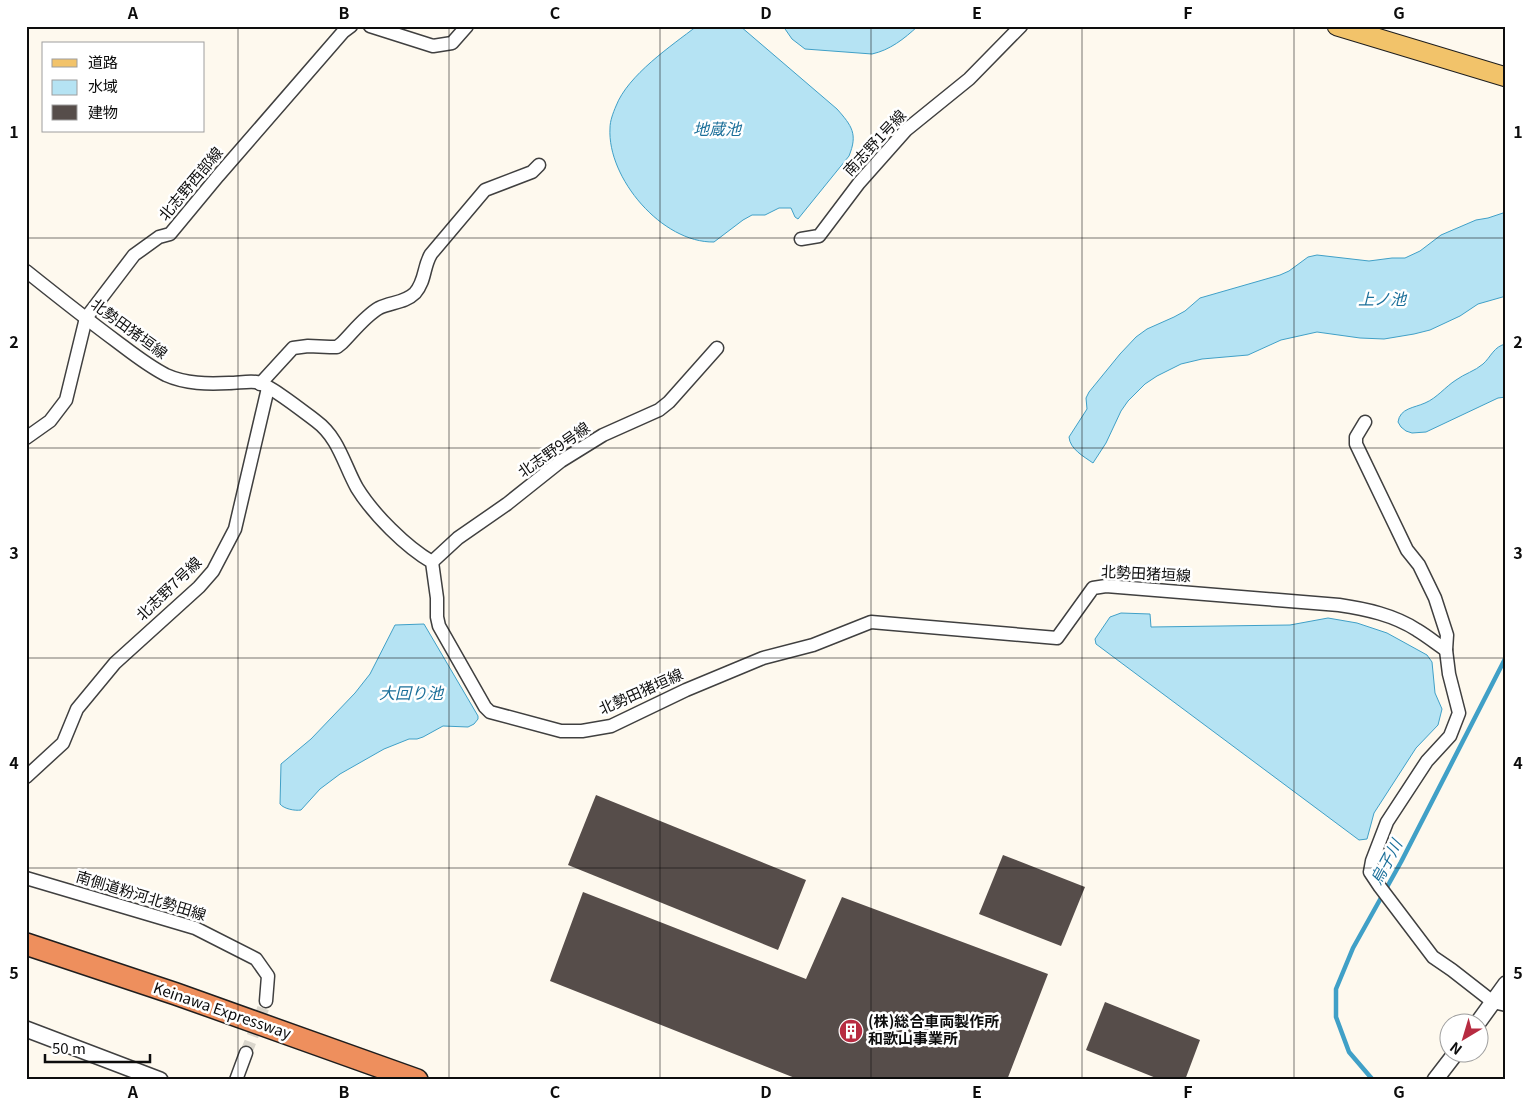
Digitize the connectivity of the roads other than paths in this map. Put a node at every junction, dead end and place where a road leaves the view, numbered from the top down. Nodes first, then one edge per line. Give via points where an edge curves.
1 (370, 26) edge
2 (467, 26) edge
3 (1020, 26) edge
4 (1337, 26) edge
5 (347, 28) edge
6 (1506, 77) edge
7 (539, 165) dead end
8 (801, 239) dead end
9 (26, 271) edge
10 (86, 318) junction
11 (717, 348) dead end
12 (264, 386) junction
13 (1365, 422) dead end
14 (26, 438) edge
15 (432, 562) junction
16 (1446, 650) junction
17 (26, 777) edge
18 (26, 878) edge
19 (26, 944) edge
20 (1506, 984) edge
21 (266, 1001) tunnel mouth
22 (1499, 1004) edge
23 (1488, 1014) edge
24 (26, 1029) edge
25 (246, 1053) tunnel mouth
26 (1447, 1064) edge
27 (160, 1080) edge
28 (236, 1080) edge
29 (417, 1080) edge
30 (1435, 1080) edge

1 - 2 street via 433,46 452,43
3 - 8 street, 南志野1号線 via 969,80 906,130 859,183 819,236
4 - 6 main road
5 - 10 street, 北志野西部線 via 170,234 160,236 134,255
7 - 12 street via 532,172 485,190 431,254 421,284 410,296 372,313 337,346 293,348
9 - 10 street, 北勢田猪垣線
10 - 12 street, 北勢田猪垣線 via 167,376 208,384 257,382
10 - 14 street, 北志野西部線 via 66,400 50,421
11 - 15 street, 北志野9号線 via 659,410 603,436 561,461 458,538
12 - 15 street via 330,435 357,488 384,523
12 - 17 street, 北志野7号線 via 235,529 213,571 115,663 77,709 63,743
13 - 16 street via 1356,437 1356,444 1435,598 1447,636
15 - 16 street, 北勢田猪垣線 via 439,626 485,707 490,712 561,731 611,726 763,658 813,645 871,622 1058,638 1093,588 1106,586 1364,608 1416,629
16 - 22 street via 1459,713 1450,736 1427,761 1387,822 1370,872 1433,957
18 - 21 street, 南側道粉河北勢田線 via 195,928 256,959 268,976
19 - 29 highway, Keinawa Expressway
20 - 22 street
22 - 23 street
24 - 27 street
25 - 28 street
26 - 30 street

